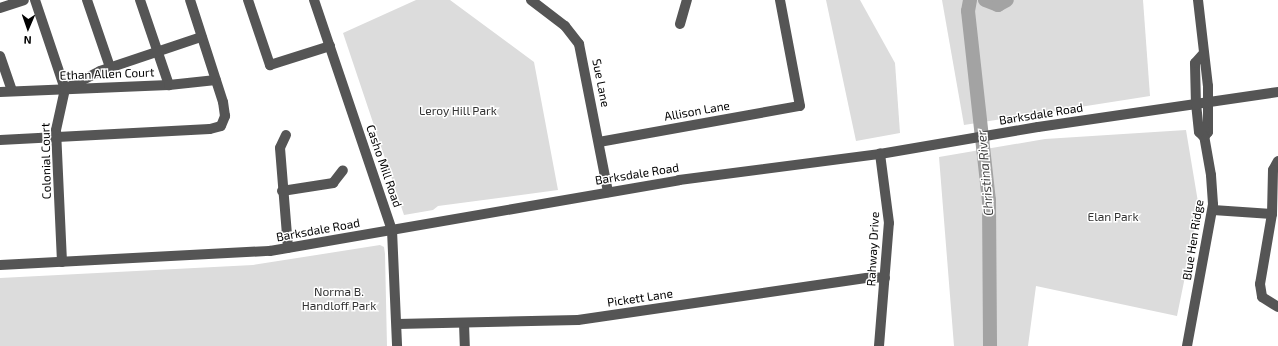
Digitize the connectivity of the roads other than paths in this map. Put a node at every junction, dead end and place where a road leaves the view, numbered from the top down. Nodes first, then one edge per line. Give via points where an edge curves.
1 (24, 0) edge
2 (35, 0) edge
3 (87, 0) edge
4 (140, 0) edge
5 (190, 0) edge
6 (248, 0) edge
7 (314, 0) edge
8 (531, 0) edge
9 (687, 0) edge
10 (780, 0) edge
11 (1198, 0) edge
12 (0, 8) edge
13 (680, 24) dead end
14 (201, 37) junction
15 (330, 46) junction
16 (157, 51) junction
17 (1204, 53) junction
18 (0, 56) edge
19 (110, 67) junction
20 (216, 80) junction
21 (168, 85) junction
22 (64, 89) junction
23 (12, 91) junction
24 (0, 92) edge
25 (1278, 92) edge
26 (1208, 103) junction
27 (1196, 104) junction
28 (286, 135) dead end
29 (57, 137) junction
30 (1204, 137) junction
31 (0, 140) edge
32 (599, 142) junction
33 (880, 154) junction
34 (1278, 161) edge
35 (343, 170) dead end
36 (282, 192) junction
37 (608, 192) junction
38 (1213, 210) junction
39 (1272, 214) junction
40 (392, 230) junction
41 (288, 248) junction
42 (62, 262) junction
43 (0, 265) edge
44 (885, 278) junction
45 (1278, 308) edge
46 (464, 323) junction
47 (397, 324) junction
48 (397, 346) edge
49 (465, 346) edge
50 (879, 346) edge
51 (1187, 346) edge

1 - 12 street
2 - 22 street
3 - 19 street
4 - 16 street
5 - 14 street
6 - 15 street via 270,65
7 - 15 street, Casho Mill Road
8 - 32 street, Sue Lane via 565,26 579,44
9 - 13 street
10 - 32 street, Allison Lane via 800,106
11 - 17 street, Blue Hen Ridge
14 - 16 street
14 - 20 street
15 - 40 street, Casho Mill Road
16 - 19 street
16 - 21 street
17 - 26 street, Blue Hen Ridge
17 - 27 street, Blue Hen Ridge via 1195,63
18 - 23 street
19 - 22 street
20 - 21 street, Ethan Allen Court
20 - 29 street via 225,110 224,120 217,128
21 - 22 street, Ethan Allen Court
22 - 23 street, Ethan Allen Court
22 - 29 street, Colonial Court
23 - 24 street, Ethan Allen Court
25 - 26 street, Barksdale Road
26 - 27 street, Barksdale Road
26 - 30 street, Blue Hen Ridge via 1208,132
27 - 30 street, Blue Hen Ridge via 1199,132
27 - 33 street, Barksdale Road
28 - 36 street via 280,148
29 - 31 street
29 - 42 street, Colonial Court
30 - 38 street, Blue Hen Ridge
32 - 37 street, Sue Lane
33 - 37 street, Barksdale Road
33 - 44 street, Rahway Drive via 889,209
34 - 39 street via 1273,170
35 - 36 street via 333,183
36 - 41 street
37 - 40 street, Barksdale Road
38 - 39 street
38 - 51 street, Blue Hen Ridge
39 - 45 street via 1260,291 1266,302
40 - 41 street, Barksdale Road
40 - 47 street, Casho Mill Road
41 - 42 street, Barksdale Road via 240,254
42 - 43 street, Barksdale Road
44 - 46 street, Pickett Lane via 871,277 578,320
44 - 50 street, Rahway Drive
46 - 47 street, Pickett Lane
46 - 49 street
47 - 48 street, Casho Mill Road

